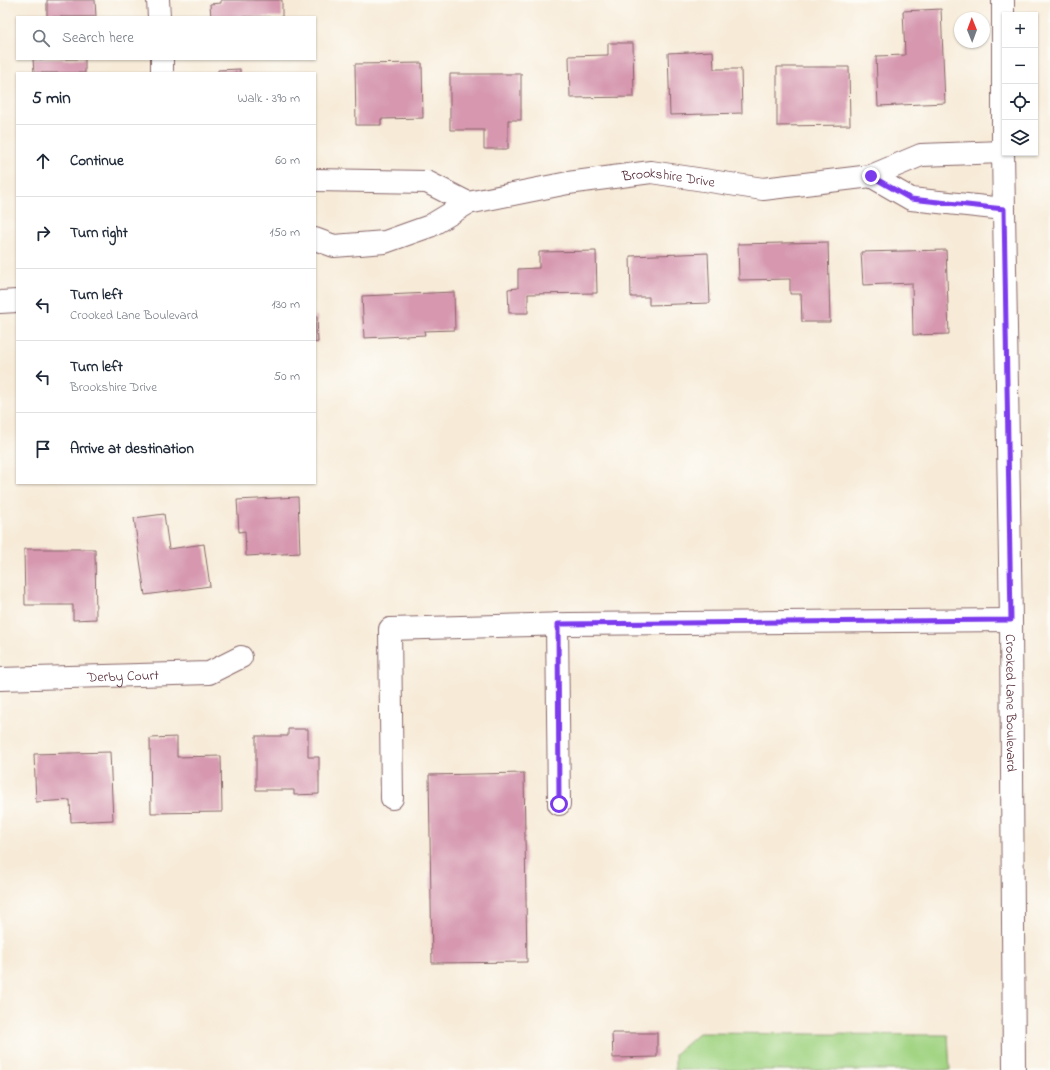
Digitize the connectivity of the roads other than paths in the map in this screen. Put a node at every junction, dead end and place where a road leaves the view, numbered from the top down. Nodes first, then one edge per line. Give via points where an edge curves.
1 (158, 0) edge
2 (1003, 0) edge
3 (159, 16) edge
4 (162, 60) edge
5 (162, 72) edge
6 (1003, 120) edge
7 (1002, 152) edge
8 (1003, 156) edge
9 (871, 176) junction
10 (316, 180) edge
11 (468, 203) junction
12 (1004, 209) junction
13 (316, 239) edge
14 (16, 301) edge
15 (0, 302) edge
16 (1011, 620) junction
17 (558, 624) junction
18 (241, 657) dead end
19 (0, 679) edge
20 (392, 798) dead end
21 (559, 804) dead end
22 (1014, 1070) edge

1 - 3 street
2 - 6 street, Crooked Lane Boulevard
4 - 5 street
7 - 9 street, Brookshire Drive via 921,155
8 - 12 street, Crooked Lane Boulevard
9 - 11 street, Brookshire Drive via 762,189 651,172 568,183
9 - 12 street via 911,199
10 - 11 street via 427,182
11 - 13 street, Brookshire Drive via 430,226 385,242 334,246
12 - 16 street, Crooked Lane Boulevard
14 - 15 street
16 - 17 street
16 - 22 street, Crooked Lane Boulevard
17 - 20 street via 390,629
17 - 21 street
18 - 19 street, Derby Court via 209,673

